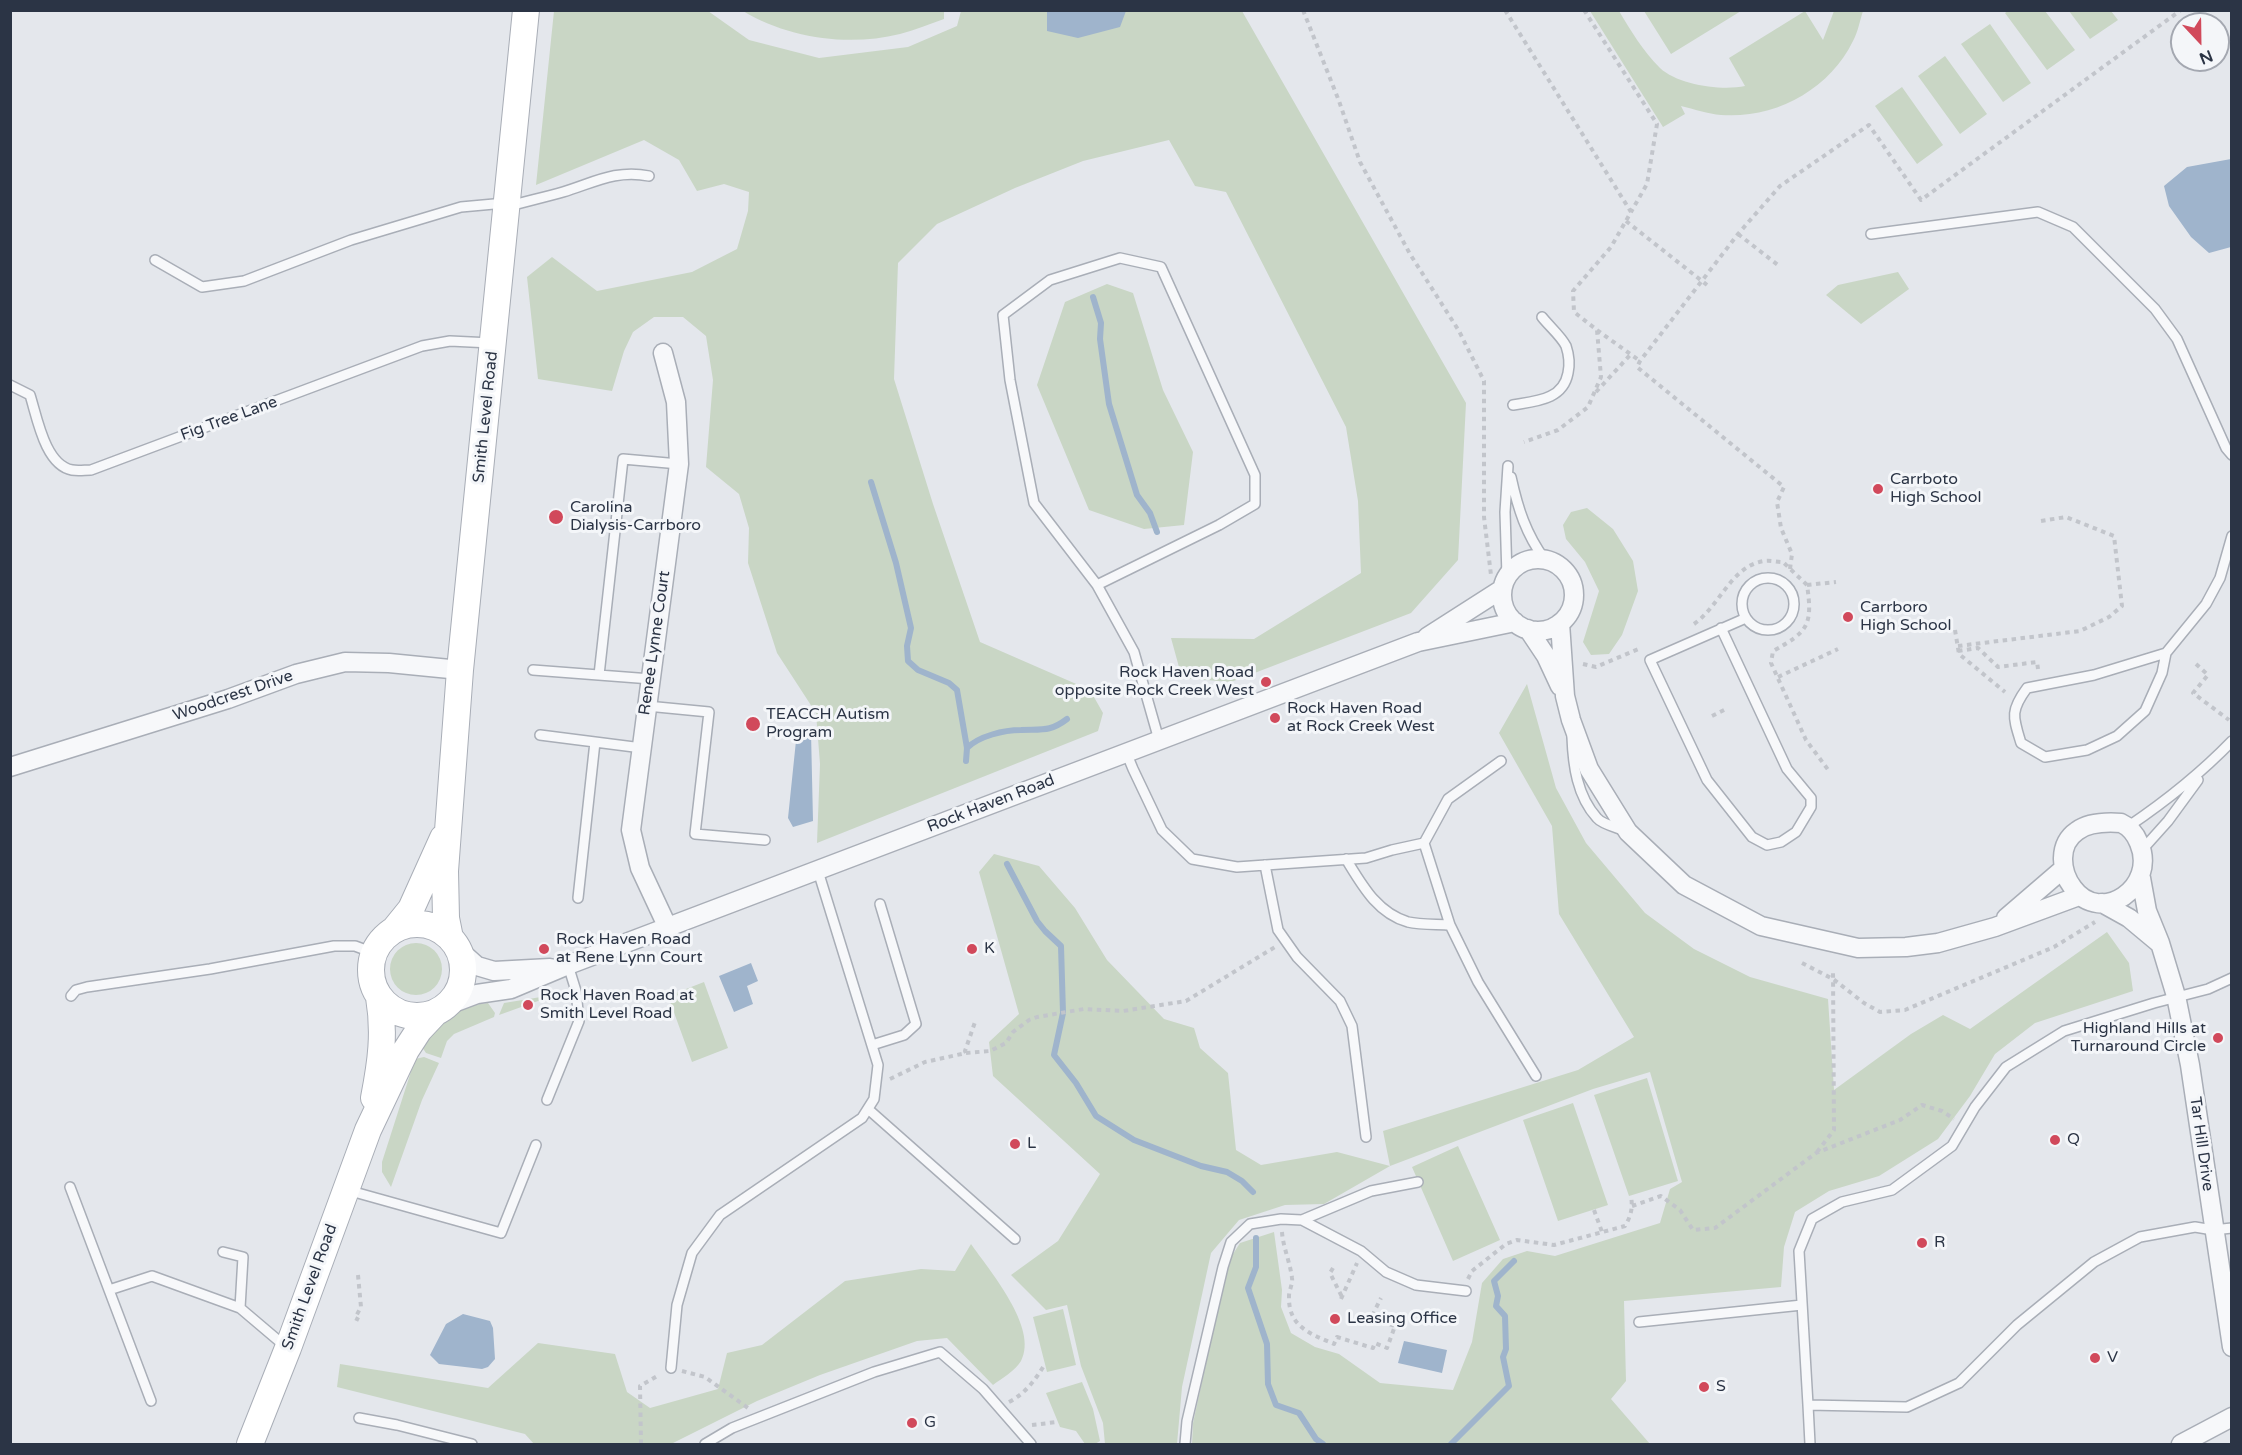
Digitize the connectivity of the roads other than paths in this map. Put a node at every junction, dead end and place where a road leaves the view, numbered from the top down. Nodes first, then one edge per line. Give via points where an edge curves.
1 (526, 10) edge
2 (649, 176) dead end
3 (507, 205) junction
4 (1871, 234) dead end
5 (155, 260) dead end
6 (1542, 317) dead end
7 (494, 343) junction
8 (663, 353) dead end
9 (10, 385) edge
10 (1513, 405) dead end
11 (2232, 455) edge
12 (679, 464) junction
13 (2232, 536) edge
14 (1545, 560) junction
15 (1500, 581) junction
16 (1097, 585) junction
17 (1746, 618) junction
18 (1560, 622) junction
19 (1521, 626) junction
20 (1721, 628) junction
21 (1418, 642) junction
22 (2166, 653) junction
23 (460, 670) junction
24 (533, 670) dead end
25 (599, 675) junction
26 (651, 679) junction
27 (1565, 696) junction
28 (647, 706) junction
29 (540, 735) dead end
30 (1159, 740) junction
31 (2232, 741) edge
32 (595, 742) junction
33 (642, 748) junction
34 (1126, 752) junction
35 (1501, 761) dead end
36 (2208, 766) junction
37 (10, 767) edge
38 (450, 824) junction
39 (2129, 826) junction
40 (765, 840) dead end
41 (1424, 843) junction
42 (2142, 850) junction
43 (1346, 859) junction
44 (1265, 865) junction
45 (2063, 869) junction
46 (818, 871) junction
47 (2141, 878) junction
48 (2079, 896) junction
49 (578, 898) dead end
50 (2102, 903) junction
51 (880, 904) dead end
52 (1450, 925) junction
53 (1995, 927) junction
54 (668, 928) junction
55 (394, 930) junction
56 (2160, 943) junction
57 (454, 944) junction
58 (374, 953) junction
59 (566, 966) junction
60 (2232, 978) edge
61 (70, 996) dead end
62 (2176, 996) junction
63 (379, 997) junction
64 (441, 1009) junction
65 (872, 1045) junction
66 (1536, 1076) dead end
67 (547, 1100) dead end
68 (868, 1109) junction
69 (368, 1130) junction
70 (1366, 1137) dead end
71 (536, 1145) dead end
72 (1418, 1182) dead end
73 (70, 1187) dead end
74 (345, 1189) junction
75 (1302, 1220) junction
76 (2232, 1228) edge
77 (2213, 1230) junction
78 (1015, 1239) dead end
79 (223, 1252) dead end
80 (109, 1290) junction
81 (1466, 1291) road end
82 (1802, 1305) junction
83 (240, 1308) junction
84 (1639, 1322) dead end
85 (2232, 1347) edge
86 (288, 1348) junction
87 (671, 1368) road end
88 (151, 1401) dead end
89 (1808, 1405) junction
90 (2232, 1417) edge
91 (359, 1418) dead end
92 (250, 1444) edge
93 (472, 1444) edge
94 (705, 1444) edge
95 (1031, 1444) edge
96 (1185, 1444) edge
97 (1810, 1444) edge
98 (2181, 1444) edge

1 - 3 main road, Smith Level Road
2 - 3 lane via 632,172
3 - 5 lane via 461,207 351,240 244,281 202,287
3 - 7 main road, Smith Level Road
4 - 11 lane via 2038,212 2073,227 2155,309 2177,339
6 - 10 lane via 1565,345 1570,364 1566,384 1556,395
7 - 9 lane, Fig Tree Lane via 450,341 422,346 91,470 71,470 56,462 46,445 30,395
7 - 23 main road, Smith Level Road
8 - 12 street, Renee Lynne Court via 676,402
12 - 25 lane via 623,459
12 - 26 street, Renee Lynne Court
13 - 22 lane via 2220,578 2206,604
14 - 15 street, Rock Haven Road via 1523,561
14 - 15 lane via 1526,527 1508,466
14 - 18 street via 1565,571 1574,592 1568,614
15 - 19 street via 1507,613
15 - 21 street, Rock Haven Road
16 - 16 lane via 1034,503 1010,380 1003,315 1050,280 1120,258 1161,267 1255,475 1255,504
16 - 30 lane via 1134,652
17 - 17 lane via 1767,630 1784,625 1793,610 1792,593 1772,579 1756,581 1744,593
17 - 20 lane
18 - 19 street, Rock Haven Road via 1539,630
18 - 27 street
19 - 21 street, Rock Haven Road
19 - 27 street via 1546,656
20 - 20 lane via 1650,660 1707,780 1752,837 1767,845 1781,842 1796,832 1811,807 1811,798 1787,769
21 - 30 street, Rock Haven Road
22 - 22 lane via 2094,675 2027,688 2016,702 2013,716 2021,743 2045,758 2087,750 2116,736 2145,711 2162,674
23 - 37 street, Woodcrest Drive via 345,662 296,674
23 - 38 main road, Smith Level Road
24 - 25 lane
25 - 26 lane
26 - 28 street, Renee Lynne Court
27 - 53 street via 1590,769 1628,832 1684,885 1761,926 1858,948 1938,943
28 - 33 street, Renee Lynne Court
28 - 40 lane via 709,712 695,834
29 - 32 lane
30 - 34 street, Rock Haven Road
31 - 36 lane
32 - 33 lane
32 - 49 lane
33 - 54 street, Renee Lynne Court via 631,830 640,868
34 - 44 lane via 1162,830 1192,859 1237,867
34 - 46 street, Rock Haven Road
35 - 41 lane via 1448,799
36 - 39 lane
36 - 42 lane
38 - 55 main road, Smith Level Road via 411,909
38 - 57 main road, Smith Level Road via 445,894 446,918
39 - 42 street
39 - 45 street via 2099,824 2076,831 2067,842
41 - 43 lane via 1366,858
41 - 52 lane
42 - 47 street
43 - 44 lane
43 - 52 lane via 1378,906 1392,915 1409,922
44 - 70 lane via 1278,930 1297,957 1340,1001 1352,1026
45 - 48 street
45 - 53 street
46 - 54 street, Rock Haven Road
46 - 65 lane
47 - 50 street via 2125,896
47 - 56 street, Tar Hill Drive via 2147,911
48 - 50 street
48 - 53 street
50 - 56 street
51 - 65 lane via 916,1024 904,1035
52 - 66 lane via 1478,982
54 - 59 street, Rock Haven Road
55 - 57 main road via 424,925 438,929
55 - 58 main road
56 - 62 street, Tar Hill Drive
57 - 59 street, Rock Haven Road via 477,966 494,971
57 - 64 main road via 463,963 463,978 458,993
58 - 61 lane via 355,946 334,946 87,987
58 - 63 main road via 370,968
59 - 64 street, Rock Haven Road via 511,989 477,994
59 - 67 lane via 576,991 579,1021
60 - 62 lane via 2208,989
62 - 77 street, Tar Hill Drive via 2190,1065
62 - 82 lane via 2064,1031 2006,1067 1975,1107 1952,1146 1892,1190 1842,1203 1812,1219 1798,1251
63 - 64 main road via 404,1015 419,1017
63 - 69 main road, Smith Level Road via 384,1023 382,1052
64 - 69 main road, Smith Level Road via 419,1030 406,1050
65 - 68 lane via 878,1065 874,1099
68 - 78 lane
68 - 87 lane via 862,1118 720,1215 692,1253 677,1305
69 - 74 main road, Smith Level Road
71 - 74 lane via 501,1233
72 - 75 lane via 1371,1191
73 - 80 lane
74 - 86 main road, Smith Level Road
75 - 81 lane via 1361,1251 1386,1272 1416,1285
75 - 96 lane via 1250,1224 1231,1242 1187,1421
76 - 77 lane
77 - 85 street, Tar Hill Drive
77 - 89 lane via 2195,1227 2140,1237 2094,1262 2017,1325 1959,1383 1907,1407
79 - 83 lane via 243,1257
80 - 83 lane via 152,1276
80 - 88 lane
82 - 84 lane
82 - 89 lane
83 - 86 lane
86 - 92 main road, Smith Level Road
89 - 97 lane
90 - 98 street
91 - 93 lane
94 - 95 lane via 732,1428 874,1372 940,1352 983,1389

